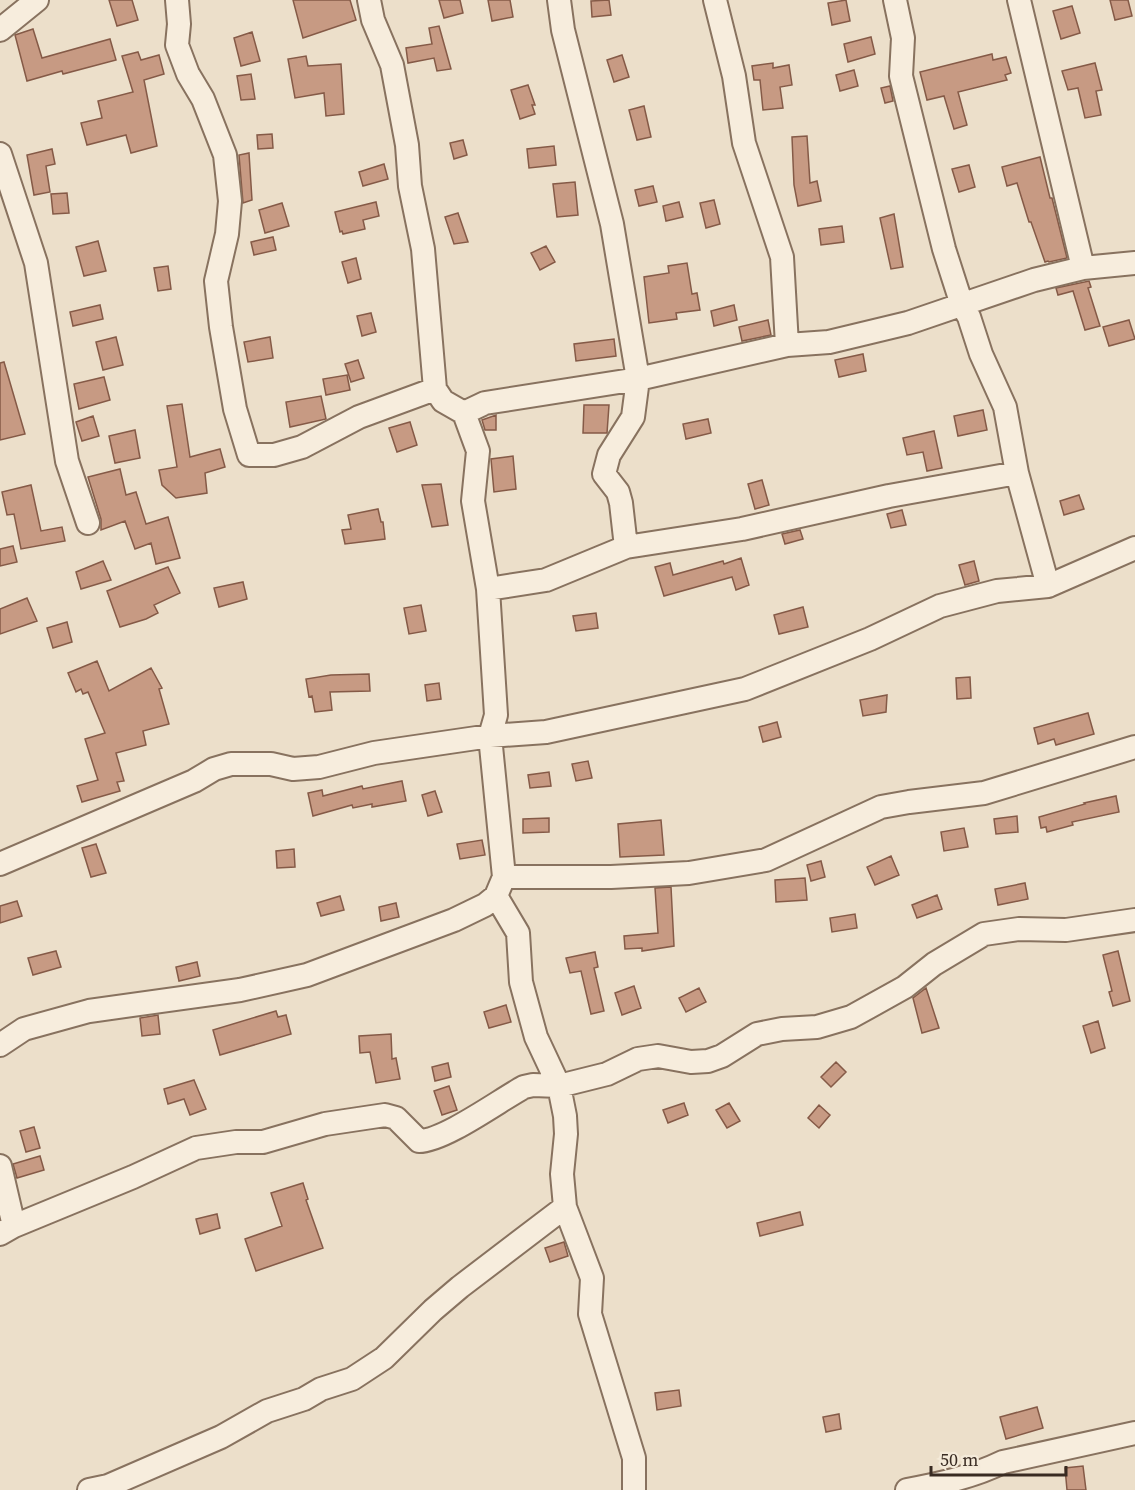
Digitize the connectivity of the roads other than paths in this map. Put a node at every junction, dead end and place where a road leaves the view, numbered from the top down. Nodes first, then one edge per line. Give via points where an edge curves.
1 (36, 0) edge
2 (177, 0) edge
3 (369, 0) edge
4 (560, 0) edge
5 (715, 0) edge
6 (895, 0) edge
7 (1019, 0) edge
8 (0, 30) edge
9 (0, 154) edge
10 (1135, 263) edge
11 (1083, 268) junction
12 (962, 305) junction
13 (787, 345) junction
14 (638, 379) junction
15 (435, 389) junction
16 (464, 414) junction
17 (1017, 473) junction
18 (88, 523) dead end
19 (626, 547) junction
20 (1135, 548) edge
21 (1048, 586) junction
22 (488, 589) junction
23 (490, 736) junction
24 (1135, 747) edge
25 (0, 864) edge
26 (500, 887) junction
27 (1135, 920) edge
28 (0, 1045) edge
29 (559, 1086) junction
30 (0, 1166) edge
31 (565, 1206) junction
32 (7, 1230) edge
33 (1135, 1433) edge
34 (89, 1490) edge
35 (634, 1490) edge
36 (907, 1490) edge

1 - 8 street
2 - 15 street via 177,45 225,155 230,201 216,281 235,408 249,455 274,455 302,447 359,417
3 - 15 street via 373,21 392,65 407,145 410,186 423,249
4 - 14 street via 563,30 612,224
5 - 13 street via 734,76 744,143 782,257
6 - 12 street via 903,39 901,76
7 - 11 street
9 - 18 street via 36,263 67,461
10 - 11 street
11 - 12 street
12 - 13 street via 829,342
12 - 17 street via 1005,407
13 - 14 street
14 - 16 street via 485,403
14 - 19 street via 633,417 609,455 604,474 618,492
15 - 16 street via 443,401
16 - 22 street via 478,451 473,501
17 - 19 street via 888,496 741,529
17 - 21 street
19 - 22 street via 546,580
20 - 21 street
21 - 23 street via 997,591 940,606 745,689 546,732
22 - 23 street via 496,715
23 - 25 street via 374,753 319,767 231,764
23 - 26 street
24 - 26 street via 984,793 881,807 766,860 689,873
26 - 28 street via 485,905 454,920 307,975 240,990 89,1011 24,1029
26 - 29 street via 518,933 521,982 536,1037
27 - 29 street via 1066,930 1019,929 984,934 905,987 851,1017 817,1027 757,1034 708,1061 658,1056 638,1059 607,1074
29 - 31 street via 567,1134 562,1174
29 - 32 street via 524,1087 454,1130 422,1142 396,1118 385,1115 325,1124 263,1142 196,1148
30 - 32 street
31 - 34 street via 460,1287 384,1358 352,1379 267,1411 221,1437 108,1486
31 - 35 street via 592,1278 590,1314 634,1458
33 - 36 street via 1003,1462 944,1483

